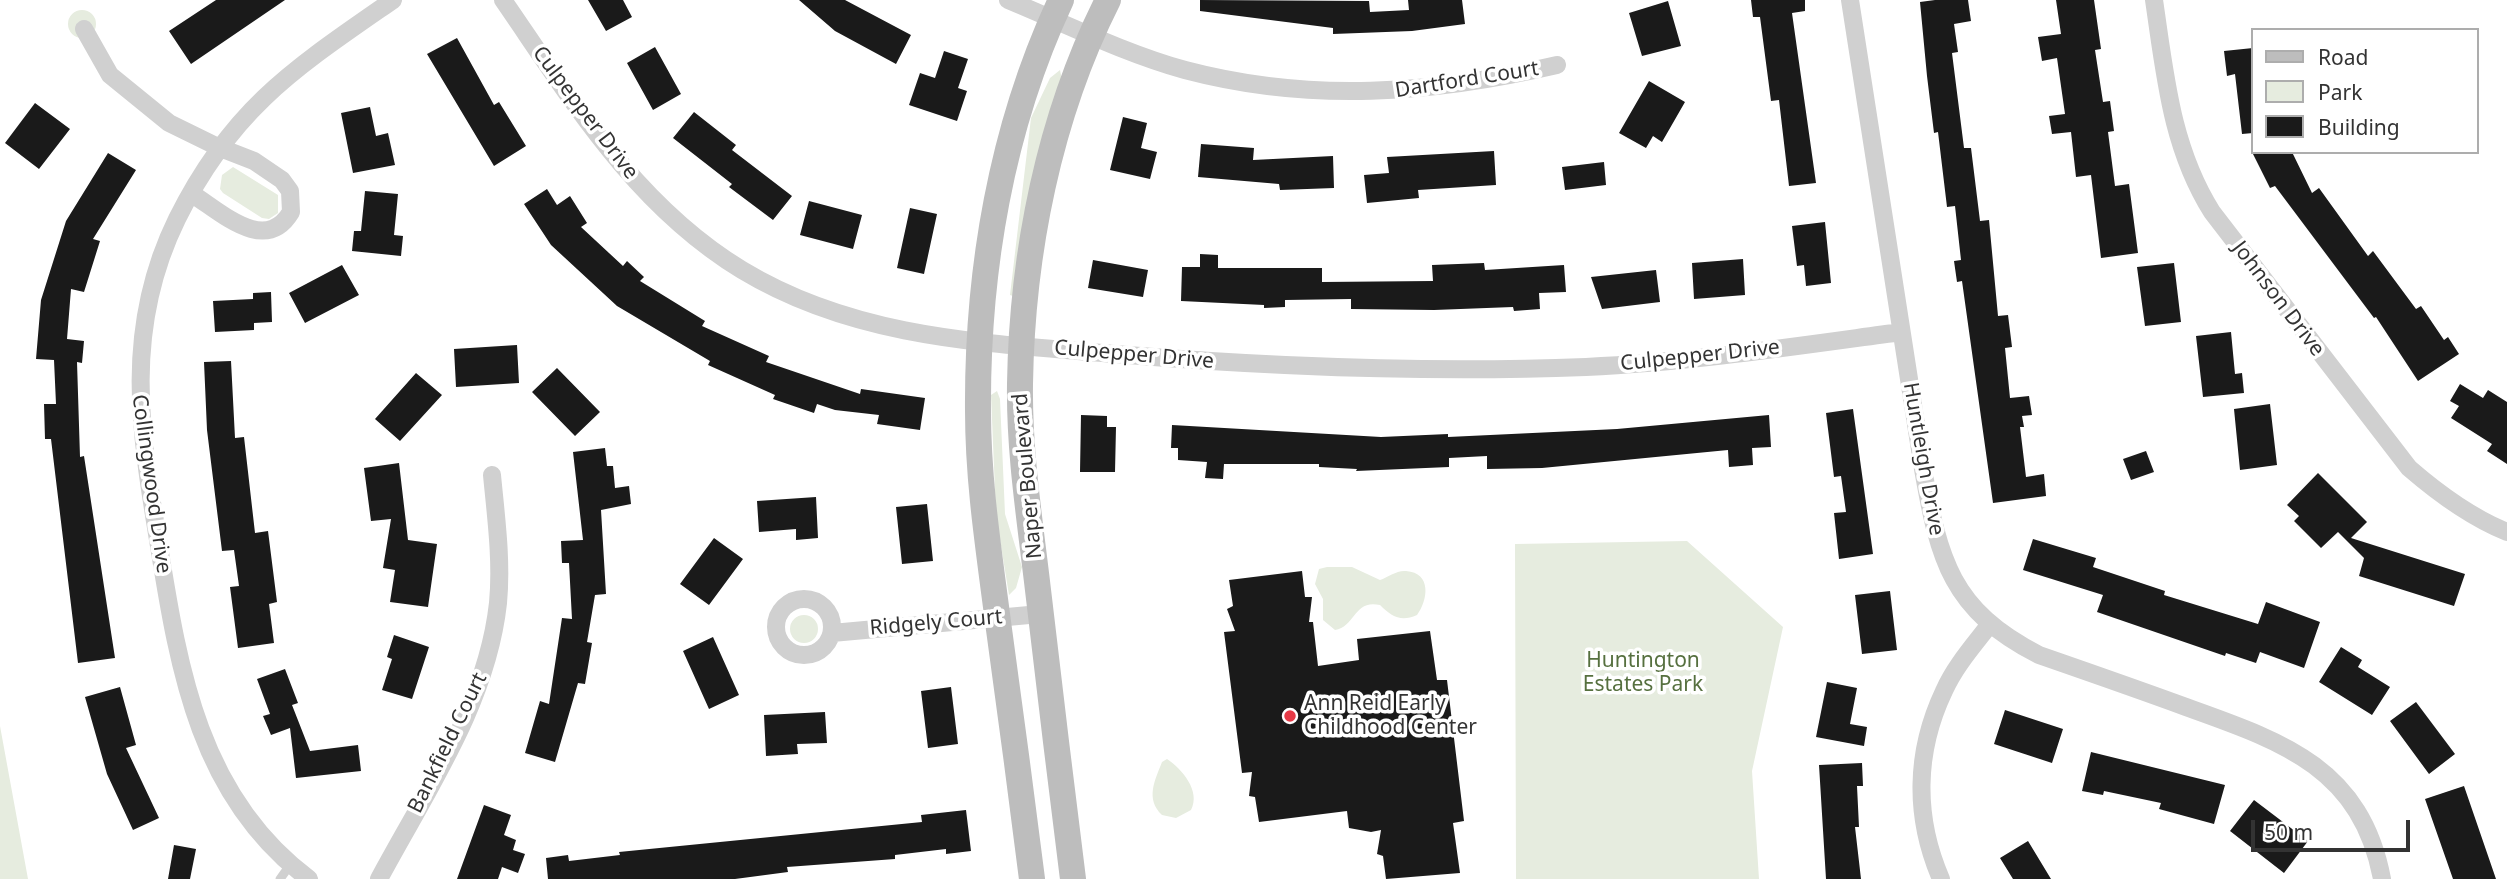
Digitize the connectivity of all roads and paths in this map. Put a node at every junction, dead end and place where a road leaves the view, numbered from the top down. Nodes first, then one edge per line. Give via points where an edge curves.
1 (393, 0) edge
2 (503, 0) edge
3 (1008, 0) edge
4 (1108, 0) edge
5 (1850, 0) edge
6 (2154, 0) edge
7 (1057, 9) edge
8 (84, 29) dead end
9 (1091, 35) junction
10 (1557, 65) dead end
11 (218, 148) junction
12 (192, 194) junction
13 (1901, 332) junction
14 (979, 344) junction
15 (1022, 346) junction
16 (492, 475) dead end
17 (2507, 532) edge
18 (1041, 614) junction
19 (998, 618) junction
20 (1990, 624) junction
21 (832, 633) dead end
22 (285, 872) edge
23 (309, 879) edge
24 (379, 879) edge
25 (1032, 879) edge
26 (1073, 879) edge
27 (1941, 879) edge
28 (2382, 879) edge

1 - 11 street, Collingwood Drive via 272,87
2 - 14 street, Culpepper Drive via 616,160 705,245 770,285 826,310 892,329
3 - 7 street, Dartford Court
4 - 9 main road, Naper Boulevard
5 - 13 street, Huntleigh Drive
6 - 17 street, Johnson Drive via 2175,130 2186,164 2212,212 2409,468 2471,515
7 - 9 street, Dartford Court
7 - 14 main road, Naper Boulevard via 1021,103 998,191
8 - 11 street via 110,75 169,123
9 - 10 street, Dartford Court via 1196,72 1324,93 1431,89
9 - 15 main road, Naper Boulevard via 1067,100 1042,193
11 - 12 street, Collingwood Drive
11 - 12 street via 254,161 282,180 290,191 291,212 276,229 252,231
12 - 22 street, Collingwood Drive via 176,220 149,299 138,386 141,440 176,646 194,719 224,781
13 - 15 street, Culpepper Drive via 1644,363 1471,369 1272,366
13 - 20 street, Huntleigh Drive via 1935,538 1956,584
14 - 15 street, Culpepper Drive
14 - 19 main road, Naper Boulevard via 982,486
15 - 18 main road, Naper Boulevard via 1021,435
16 - 24 street, Bankfield Court via 499,583 491,648 479,689 459,731
18 - 19 street, Ridgely Court
18 - 26 main road, Naper Boulevard
19 - 21 street, Ridgely Court
19 - 25 main road, Naper Boulevard
20 - 27 street via 1944,690 1927,738 1921,807
20 - 28 street, Huntleigh Drive via 2039,655 2252,730 2300,753 2333,779 2357,811
22 - 23 street, Collingwood Drive

